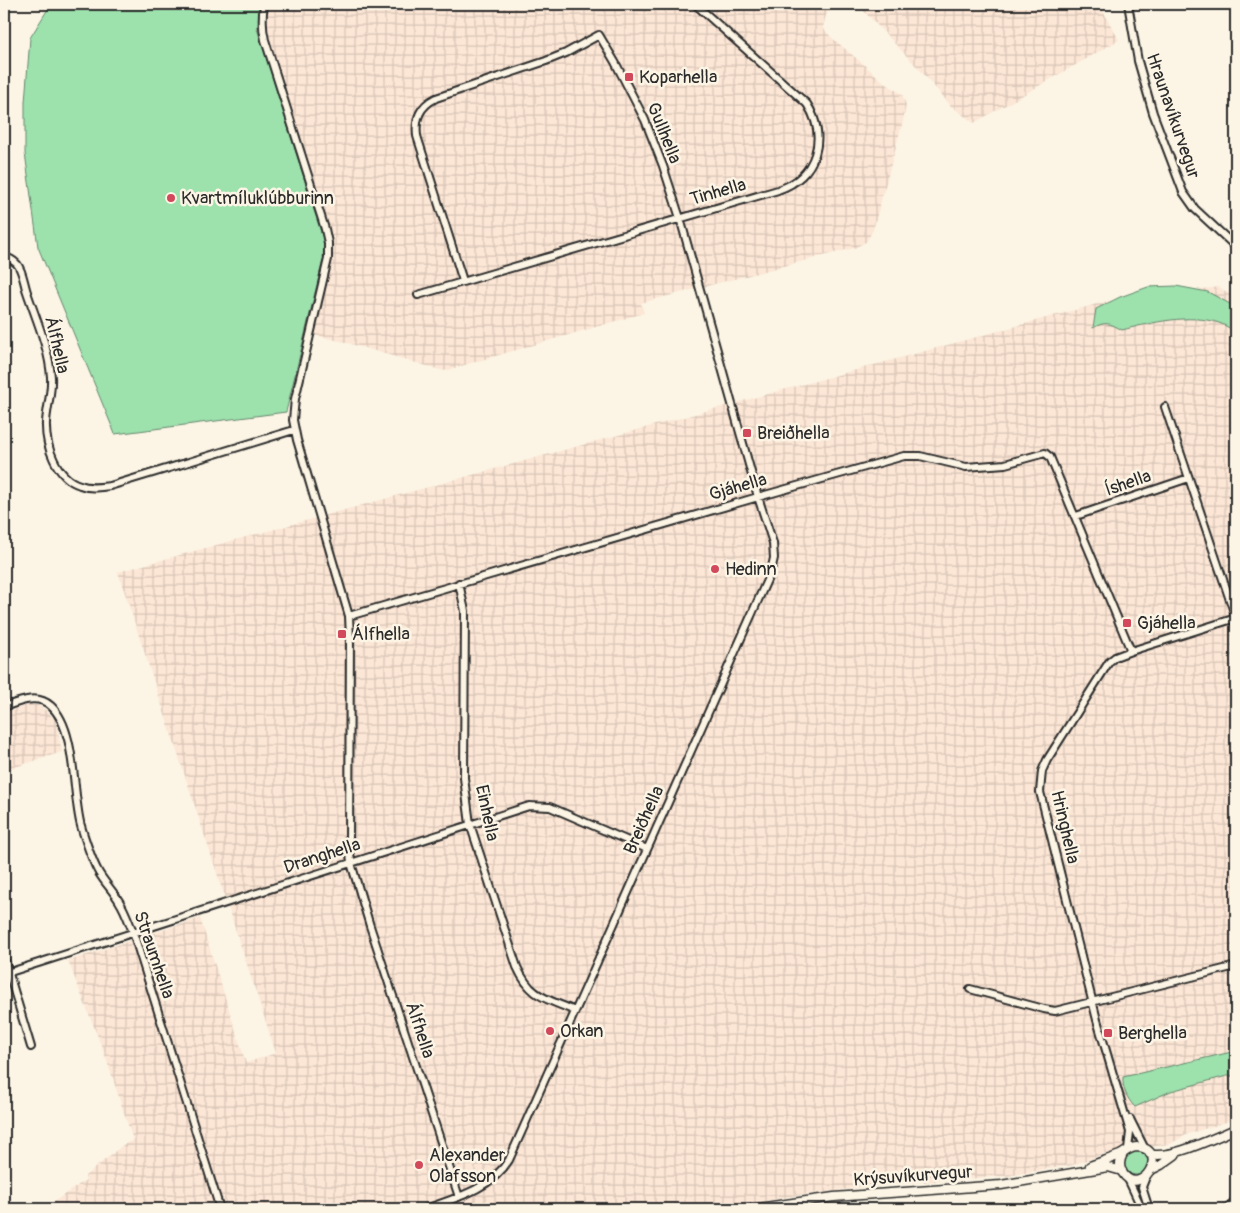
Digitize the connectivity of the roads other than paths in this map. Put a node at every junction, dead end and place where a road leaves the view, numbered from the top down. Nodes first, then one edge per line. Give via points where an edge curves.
1 (264, 4) edge
2 (695, 4) edge
3 (1128, 4) edge
4 (680, 218) junction
5 (1236, 247) edge
6 (4, 257) edge
7 (463, 282) junction
8 (418, 295) dead end
9 (1165, 407) dead end
10 (294, 430) junction
11 (1189, 478) junction
12 (758, 497) junction
13 (1076, 516) junction
14 (458, 584) junction
15 (349, 616) junction
16 (1236, 618) edge
17 (1131, 651) junction
18 (4, 707) edge
19 (470, 824) junction
20 (647, 849) junction
21 (351, 863) junction
22 (133, 932) junction
23 (4, 957) edge
24 (1236, 966) edge
25 (6, 973) edge
26 (970, 989) dead end
27 (1093, 1002) junction
28 (575, 1011) junction
29 (31, 1046) dead end
30 (1121, 1102) junction
31 (1236, 1129) edge
32 (1126, 1151) junction
33 (1148, 1152) junction
34 (1176, 1154) junction
35 (1077, 1172) junction
36 (1124, 1174) junction
37 (1149, 1174) junction
38 (459, 1197) junction
39 (1236, 1200) edge
40 (220, 1209) edge
41 (425, 1209) edge
42 (751, 1209) edge
43 (1142, 1209) edge
44 (1149, 1209) edge
45 (1226, 1209) edge

1 - 10 street, Álfhella via 262,28 265,40 328,243 328,259 294,399
2 - 4 street, Tinhella via 807,104 817,123 818,141 808,170 788,187
3 - 5 street, Hraunavíkurvegur via 1138,60 1153,113 1183,192 1195,209
4 - 7 street, Tinhella
4 - 7 street, Gullhella via 645,120 599,35 546,61 436,98 419,112 417,136
4 - 12 street, Breiðhella
6 - 10 street, Álfhella via 15,262 20,269 40,333 51,377 46,422 48,441 55,463 73,483 92,488 110,486
7 - 8 street, Tinhella
9 - 11 street
10 - 15 street, Álfhella
11 - 13 street, Íshella
11 - 16 street
12 - 13 street, Gjáhella via 904,456 926,457 966,467 1005,464 1045,453 1050,457
12 - 14 street, Gjáhella
12 - 20 street, Breiðhella via 773,543 771,571
13 - 17 street, Gjáhella
14 - 15 street, Gjáhella
14 - 19 street, Einhella via 465,611 464,778
15 - 21 street, Álfhella
16 - 17 street, Hringhella
17 - 27 street, Hringhella via 1115,657 1103,668 1047,760 1040,783
18 - 22 street, Straumhella via 35,699 47,703 60,718 71,752 81,824 99,872 119,902
19 - 20 street, Dranghella via 540,805
19 - 21 street, Dranghella
19 - 28 street, Einhella via 523,980 536,994
20 - 28 street, Breiðhella
21 - 22 street, Dranghella
21 - 38 street, Álfhella
22 - 25 street, Dranghella
22 - 40 street, Straumhella
23 - 25 street
24 - 27 street
25 - 29 street
26 - 27 street via 1044,1009 1055,1010
27 - 30 street, Hringhella
28 - 38 street, Breiðhella via 506,1165 489,1182
30 - 32 street via 1131,1136
30 - 33 street
31 - 34 main road
32 - 33 main road via 1136,1147
32 - 35 main road, Krýsuvíkurvegur
32 - 36 main road via 1120,1162
33 - 34 main road via 1161,1156
33 - 37 main road via 1153,1162
34 - 37 main road
35 - 36 main road, Krýsuvíkurvegur via 1108,1167
35 - 42 main road, Krýsuvíkurvegur via 1001,1184 834,1197
36 - 37 main road via 1137,1180
36 - 43 street
37 - 44 street via 1142,1183 1142,1192
38 - 41 street, Breiðhella
39 - 45 street

